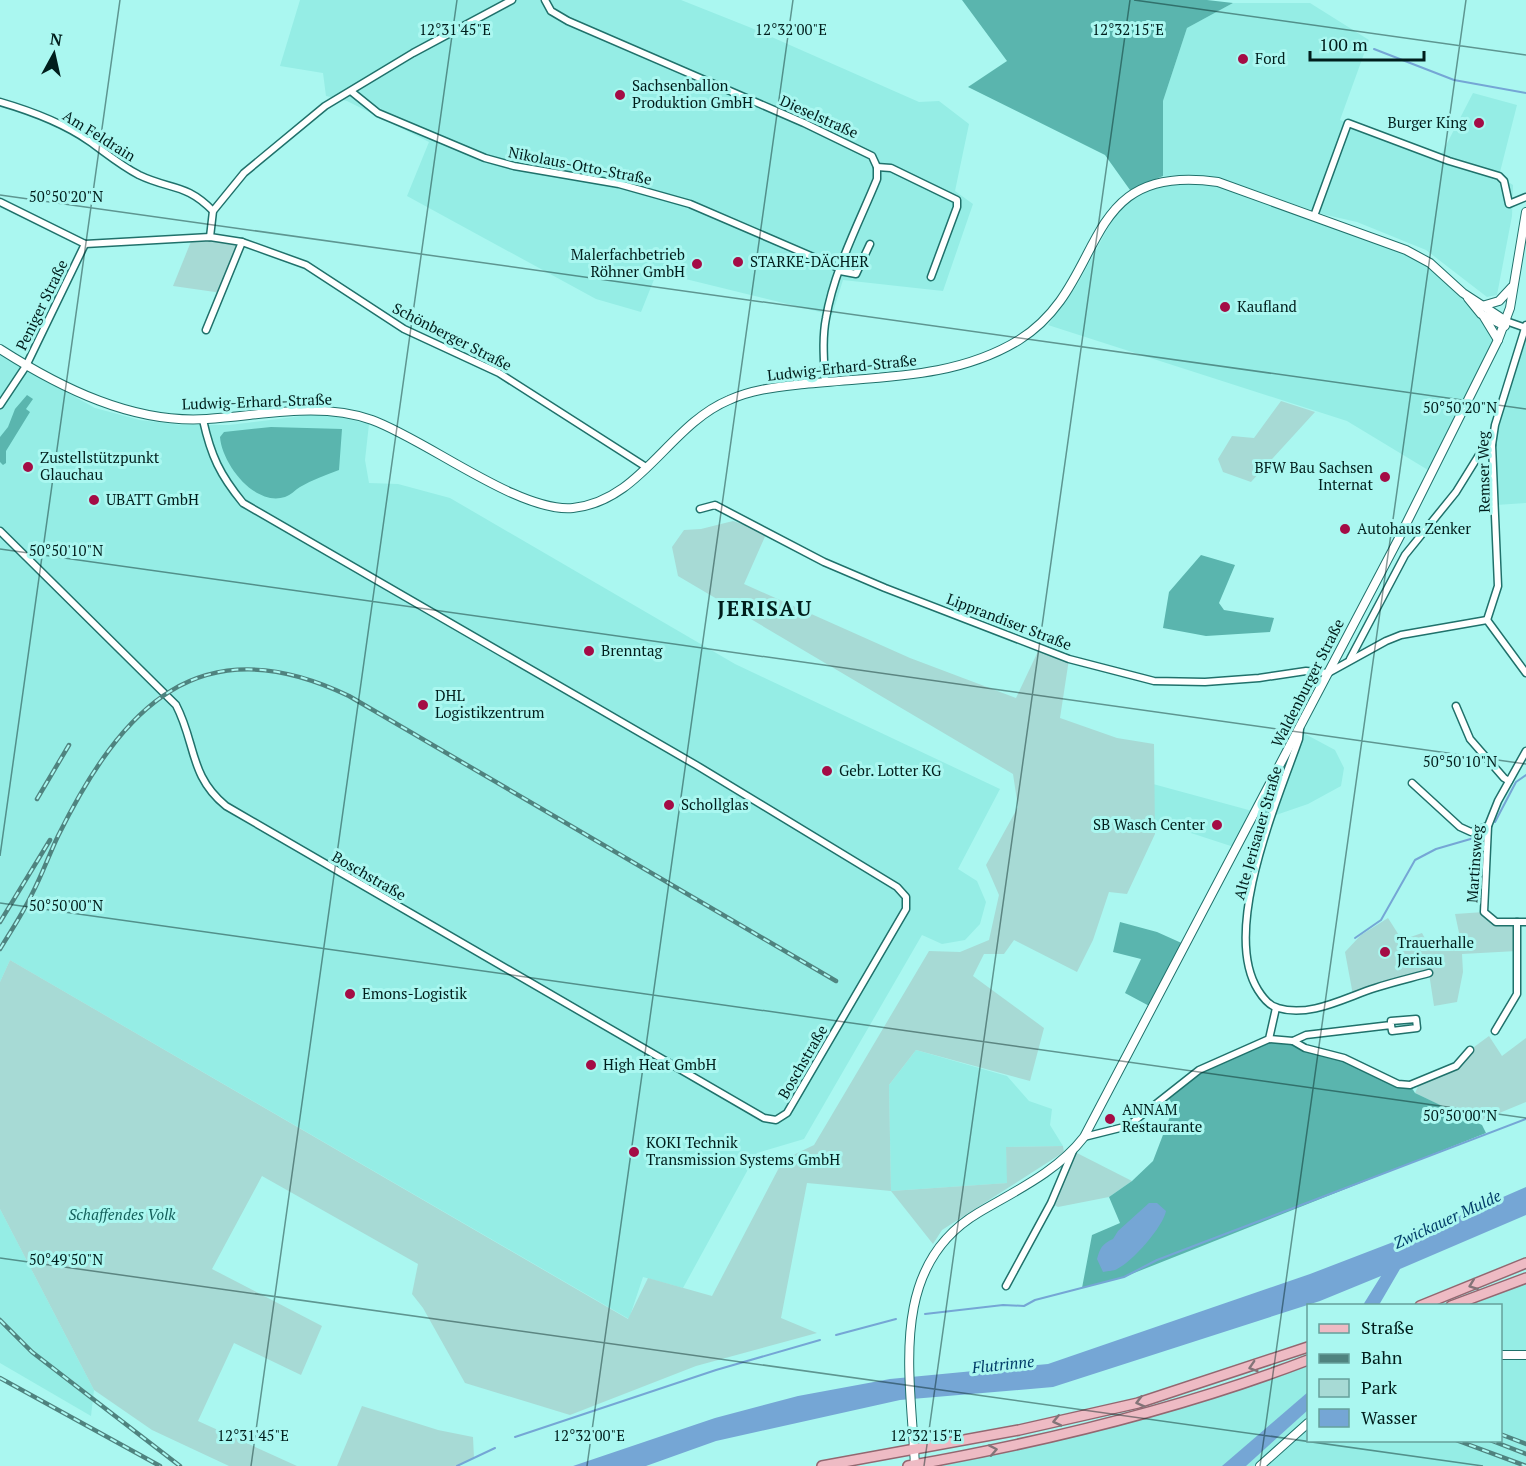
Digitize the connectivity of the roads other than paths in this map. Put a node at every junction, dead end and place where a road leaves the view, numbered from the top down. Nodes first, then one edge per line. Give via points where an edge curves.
1 (512, 0) edge
2 (545, 0) edge
3 (352, 92) junction
4 (0, 102) edge
5 (877, 166) junction
6 (1526, 197) edge
7 (0, 202) edge
8 (213, 211) junction
9 (1526, 212) edge
10 (1314, 216) junction
11 (210, 237) junction
12 (242, 242) junction
13 (86, 244) junction
14 (870, 244) dead end
15 (841, 270) junction
16 (931, 277) dead end
17 (1514, 283) junction
18 (1482, 310) junction
19 (1506, 323) junction
20 (1525, 326) edge
21 (206, 330) dead end
22 (1498, 340) junction
23 (0, 349) edge
24 (26, 366) junction
25 (825, 382) junction
26 (0, 405) edge
27 (203, 420) junction
28 (1492, 445) junction
29 (646, 467) junction
30 (700, 509) dead end
31 (0, 531) edge
32 (1487, 620) junction
33 (1349, 660) junction
34 (1328, 673) junction
35 (1526, 673) edge
36 (1456, 706) dead end
37 (1300, 728) junction
38 (1526, 751) edge
39 (1509, 781) junction
40 (1412, 783) dead end
41 (1488, 826) junction
42 (1517, 922) junction
43 (1526, 922) edge
44 (1518, 959) junction
45 (1526, 959) edge
46 (1429, 973) dead end
47 (1276, 1008) junction
48 (1391, 1025) dead end
49 (1495, 1031) dead end
50 (1269, 1040) junction
51 (1293, 1041) junction
52 (1470, 1050) dead end
53 (1084, 1137) junction
54 (1073, 1151) junction
55 (1526, 1263) edge
56 (1526, 1278) edge
57 (1006, 1286) dead end
58 (1423, 1304) edge
59 (1454, 1304) edge
60 (1307, 1347) edge
61 (1502, 1355) edge
62 (1526, 1355) edge
63 (1307, 1360) edge
64 (1307, 1424) edge
65 (914, 1449) junction
66 (822, 1466) edge
67 (913, 1466) edge
68 (1260, 1466) edge

1 - 3 street via 413,53
2 - 5 street, Dieselstraße via 551,11 568,21 863,150
3 - 8 street via 326,106 259,159
3 - 15 street, Nikolaus-Otto-Straße via 378,113 484,158 670,198
4 - 8 street, Am Feldrain via 32,111 79,135 111,160 142,176 190,191
5 - 15 street via 877,179
5 - 16 street via 891,168 957,200
6 - 10 street via 1509,204 1504,181 1498,176 1348,123
7 - 13 street, Schönberger Straße
8 - 11 street
9 - 17 street, Waldenburger Straße
10 - 18 street, Ludwig-Erhard-Straße via 1406,250 1430,263
10 - 25 street, Ludwig-Erhard-Straße via 1218,182 1191,178 1160,180 1130,194 1111,213 1072,284 1020,339 978,361 935,372
11 - 12 street, Schönberger Straße
11 - 13 street, Schönberger Straße
12 - 21 street
12 - 29 street, Schönberger Straße via 306,265 404,329 499,373
13 - 24 street, Peniger Straße
14 - 15 street via 856,274
15 - 25 street via 826,317
17 - 18 street via 1503,299
17 - 19 street, Waldenburger Straße
18 - 19 street, Ludwig-Erhard-Straße
18 - 22 street
19 - 20 street, Remser Weg
19 - 22 street, Waldenburger Straße
20 - 28 street, Remser Weg via 1494,425
22 - 34 street, Waldenburger Straße
23 - 24 street, Ludwig-Erhard-Straße
24 - 26 street, Peniger Straße
24 - 27 street, Ludwig-Erhard-Straße via 100,402 141,414
25 - 29 street, Ludwig-Erhard-Straße via 760,389 728,400 696,418
27 - 29 street, Ludwig-Erhard-Straße via 337,411 417,440 508,492 542,506 572,508 610,498
27 - 31 street, Boschstraße via 209,449 222,478 243,503 696,765 897,887 906,897 906,909 787,1113 776,1120 764,1118 226,806 204,785 176,705
28 - 32 street, Remser Weg via 1498,586
28 - 33 street via 1482,450 1456,492 1405,555
30 - 34 street, Lipprandiser Straße via 715,505 824,562 885,588 1069,658 1125,675 1154,681 1205,682 1306,671
32 - 33 street via 1401,635
32 - 35 street
33 - 34 street
34 - 37 street, Waldenburger Straße
36 - 39 street via 1470,739
37 - 47 street, Alte Jerisauer Straße via 1249,895 1247,964 1264,999
37 - 53 street, Waldenburger Straße
38 - 39 street, Martinsweg
39 - 41 street, Martinsweg
40 - 41 street via 1460,828 1471,832
41 - 42 street, Martinsweg via 1484,912 1496,922
42 - 43 street
42 - 44 street
44 - 45 street
44 - 49 street via 1517,994
46 - 47 street via 1316,1008
47 - 50 street
48 - 51 street via 1306,1035
50 - 51 street
50 - 53 street via 1199,1070 1128,1126
51 - 52 street via 1344,1058 1398,1084 1410,1085 1456,1066
53 - 54 street, Waldenburger Straße
54 - 57 street, Waldenburger Straße via 1051,1203
54 - 65 street, Waldenburger Straße via 1053,1168 971,1217 932,1253 914,1300 910,1334
55 -> 58 main road
56 - 59 main road
60 -> 65 main road via 1138,1403
61 - 62 street
67 -> 63 main road via 1077,1431
64 - 68 street
65 - 66 main road
65 - 67 street, Waldenburger Straße

